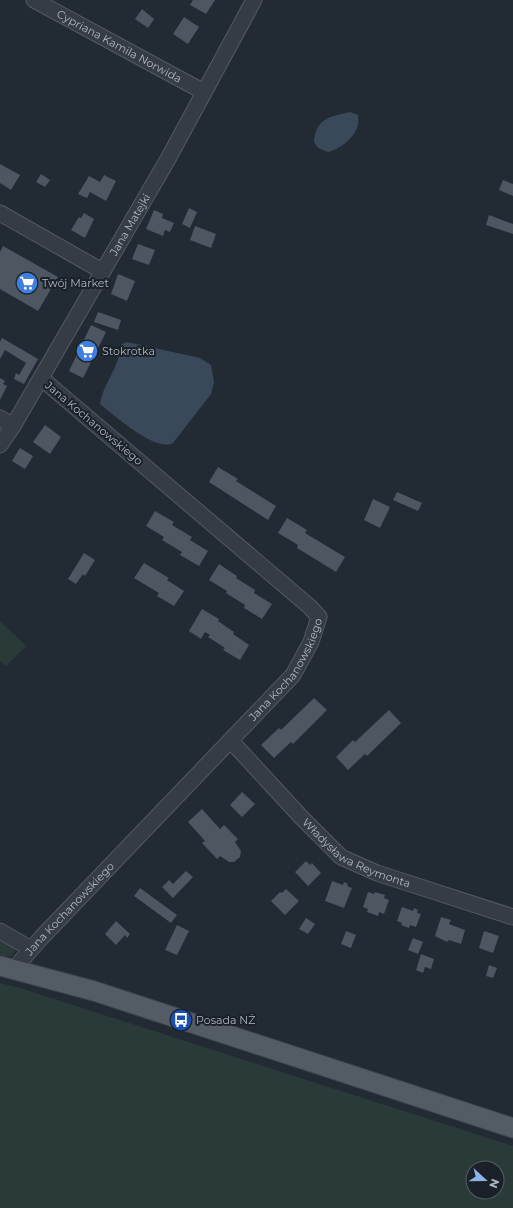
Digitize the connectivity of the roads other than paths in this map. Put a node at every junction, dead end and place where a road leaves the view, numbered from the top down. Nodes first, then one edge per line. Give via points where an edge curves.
1 (34, 0) edge
2 (254, 0) edge
3 (204, 92) junction
4 (0, 214) edge
5 (102, 271) junction
6 (41, 378) junction
7 (6, 422) edge
8 (0, 445) edge
9 (231, 741) junction
10 (513, 917) edge
11 (0, 931) edge
12 (31, 949) junction
13 (7, 968) edge
14 (513, 1128) edge

1 - 3 street, Cypriana Kamila Norwida
2 - 3 street, Jana Matejki
3 - 5 street, Jana Matejki
4 - 5 street
5 - 6 street, Jana Matejki
6 - 7 street, Jana Matejki
6 - 9 street, Jana Kochanowskiego via 319,617 311,642 293,675
7 - 8 street, Jana Matejki
9 - 10 street, Władysława Reymonta via 341,857 377,873
9 - 12 street, Jana Kochanowskiego
11 - 12 street
12 - 13 street, Jana Kochanowskiego
13 - 14 main road via 94,991

